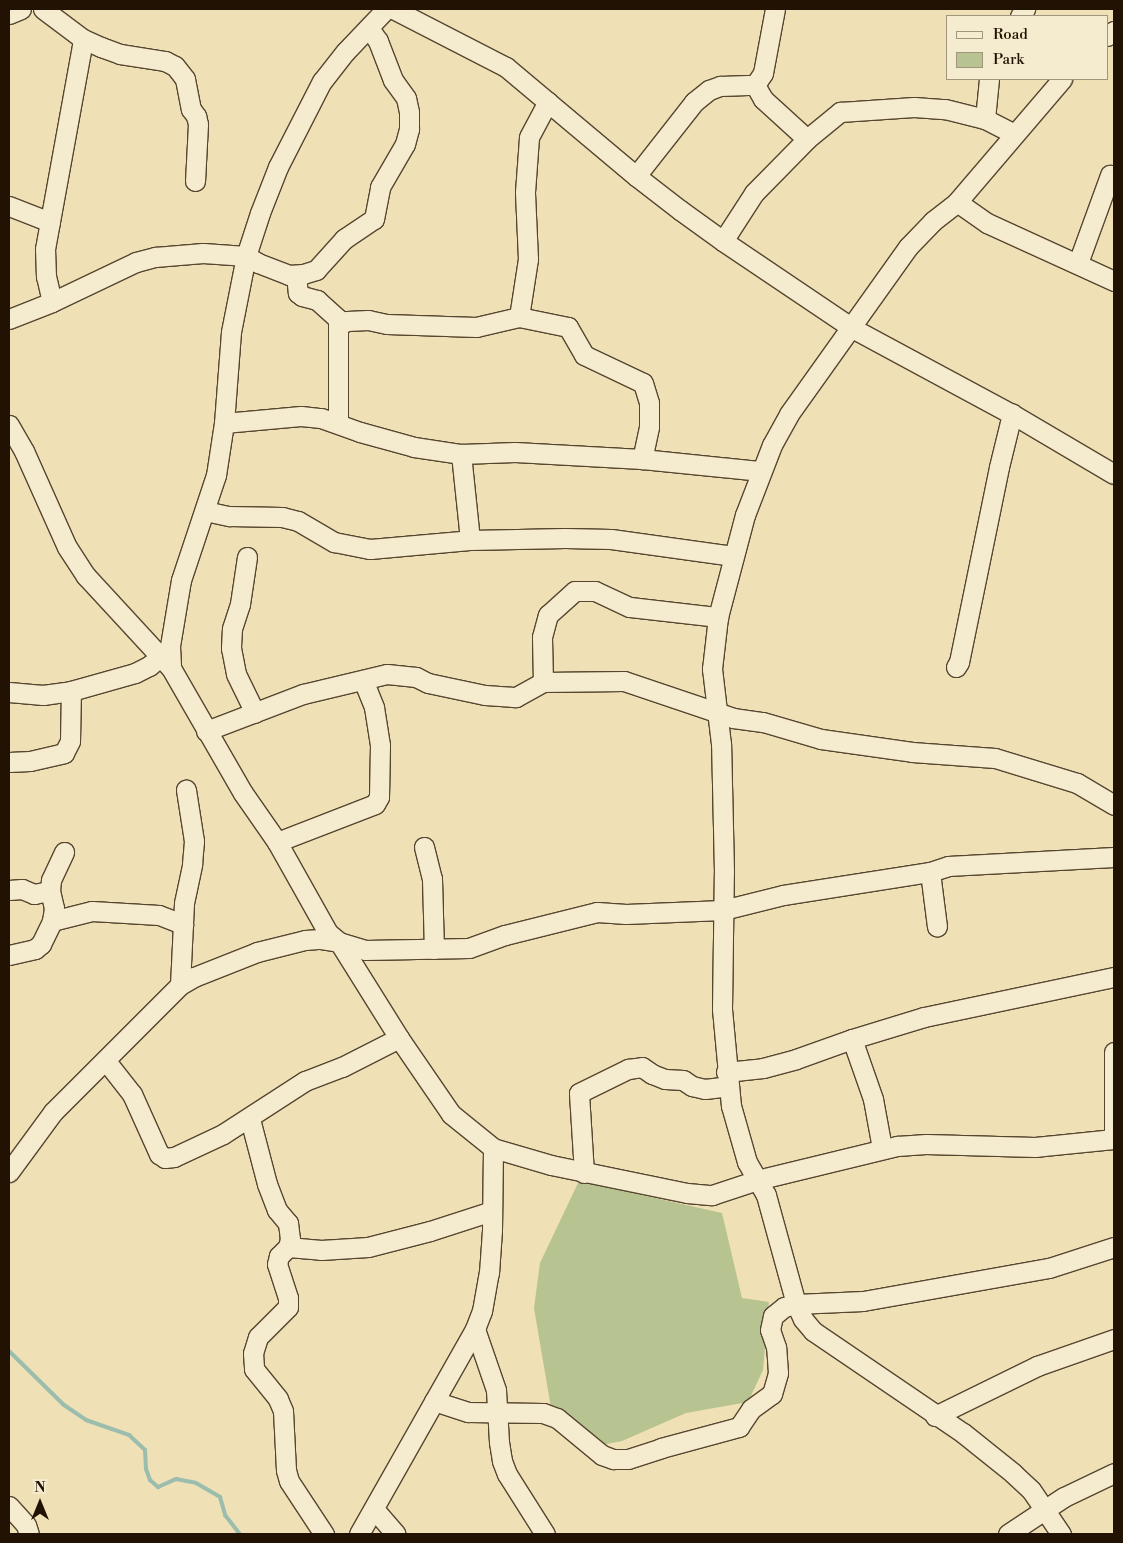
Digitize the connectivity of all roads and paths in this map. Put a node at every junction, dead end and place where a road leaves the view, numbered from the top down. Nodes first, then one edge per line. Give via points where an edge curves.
1 (21, 9) edge
2 (43, 9) edge
3 (386, 9) edge
4 (393, 9) edge
5 (776, 9) edge
6 (9, 14) edge
7 (369, 28) junction
8 (83, 39) junction
9 (989, 80) edge
10 (1061, 80) edge
11 (755, 85) junction
12 (548, 102) junction
13 (985, 119) junction
14 (1014, 134) junction
15 (806, 139) junction
16 (1110, 175) dead end
17 (636, 176) junction
18 (195, 181) dead end
19 (957, 202) junction
20 (9, 206) edge
21 (50, 222) junction
22 (723, 241) junction
23 (246, 256) junction
24 (1078, 263) junction
25 (296, 275) junction
26 (1114, 281) edge
27 (52, 302) junction
28 (519, 317) junction
29 (9, 319) edge
30 (339, 325) junction
31 (852, 328) junction
32 (1012, 414) junction
33 (224, 423) junction
34 (338, 423) junction
35 (9, 426) edge
36 (461, 454) junction
37 (642, 459) junction
38 (761, 471) junction
39 (1114, 474) edge
40 (205, 511) junction
41 (470, 540) junction
42 (733, 556) junction
43 (247, 557) dead end
44 (718, 617) junction
45 (165, 662) junction
46 (956, 667) dead end
47 (363, 680) junction
48 (543, 682) junction
49 (71, 691) junction
50 (9, 692) edge
51 (254, 713) junction
52 (718, 714) junction
53 (206, 731) junction
54 (9, 762) edge
55 (186, 790) dead end
56 (1114, 805) edge
57 (277, 842) junction
58 (424, 847) dead end
59 (64, 852) dead end
60 (1114, 857) edge
61 (930, 872) junction
62 (9, 890) edge
63 (50, 892) junction
64 (723, 910) junction
65 (52, 921) junction
66 (182, 924) junction
67 (937, 927) dead end
68 (339, 942) junction
69 (434, 949) junction
70 (9, 955) edge
71 (1114, 977) edge
72 (180, 985) junction
73 (399, 1038) junction
74 (852, 1039) junction
75 (1114, 1052) edge
76 (106, 1061) junction
77 (727, 1079) junction
78 (250, 1119) junction
79 (1114, 1139) edge
80 (493, 1148) junction
81 (882, 1148) junction
82 (12, 1159) edge
83 (584, 1173) junction
84 (757, 1180) junction
85 (492, 1211) junction
86 (288, 1247) junction
87 (1114, 1247) edge
88 (796, 1304) junction
89 (475, 1329) junction
90 (1114, 1339) edge
91 (434, 1402) junction
92 (496, 1413) junction
93 (935, 1416) junction
94 (1114, 1473) edge
95 (9, 1506) edge
96 (374, 1509) junction
97 (1045, 1509) junction
98 (29, 1534) edge
99 (324, 1534) edge
100 (359, 1534) edge
101 (396, 1534) edge
102 (545, 1534) edge
103 (1008, 1534) edge
104 (1061, 1534) edge

1 - 6 street
2 - 8 street
3 - 7 street
4 - 12 street via 506,67
5 - 11 street via 763,74
7 - 23 street via 345,52 318,89 278,167
7 - 25 street via 378,41 393,80 406,98 409,112 405,144 380,187 374,219 344,240 316,270
8 - 18 street via 120,54 165,61 182,74 198,124
8 - 21 street
9 - 13 street
10 - 14 street
11 - 15 street via 763,99
11 - 17 street via 720,86 709,90 694,102
12 - 17 street
12 - 28 street via 528,137 528,259
13 - 14 street
13 - 15 street via 945,109 914,107 847,111 829,119
14 - 19 street
15 - 22 street via 754,193
16 - 24 street
17 - 22 street
19 - 24 street via 986,223
19 - 31 street via 933,220 908,247
20 - 21 street
21 - 27 street via 46,278
22 - 31 street
23 - 25 street
23 - 27 street via 203,253 155,257 136,262
23 - 33 street via 231,332
24 - 26 street
25 - 30 street via 298,293 317,300 333,314
27 - 29 street
28 - 30 street via 476,327 387,324 368,320
28 - 37 street via 568,327 584,355 643,384 649,403 649,427
30 - 34 street
31 - 32 street
31 - 38 street via 789,414
32 - 39 street
32 - 46 street
33 - 34 street via 301,416
33 - 40 street via 216,475
34 - 36 street via 414,447
35 - 45 street via 24,451 67,547 86,576
36 - 37 street via 515,452
36 - 41 street
37 - 38 street
38 - 42 street
40 - 41 street via 229,516 298,520 334,542 370,549
40 - 45 street via 181,580
41 - 42 street via 611,539
42 - 44 street
43 - 51 street via 231,648 236,674
44 - 48 street via 630,607 595,591 575,590 548,615 542,637
44 - 52 street via 712,669
45 - 49 street
45 - 53 street
47 - 48 street via 375,675 402,674 485,695 516,696
47 - 51 street via 303,694
47 - 57 street via 374,707 380,745 379,797 375,804
48 - 52 street via 624,681
49 - 50 street via 43,695
49 - 54 street via 69,748 64,753 30,761
51 - 53 street
52 - 56 street via 763,722 821,739 912,752 994,758 1077,783
52 - 64 street via 723,802
53 - 57 street
55 - 66 street via 194,841
57 - 68 street via 322,925
58 - 69 street via 432,879
59 - 63 street via 51,880
60 - 61 street via 948,866
61 - 64 street via 783,895
61 - 67 street
62 - 63 street via 22,889 34,894
63 - 65 street via 54,908
64 - 69 street via 597,912 523,930 470,948
64 - 77 street via 722,1009
65 - 66 street via 92,911 159,915
65 - 70 street via 41,944 35,949
66 - 72 street
68 - 69 street via 365,950
68 - 72 street via 321,939 281,945
68 - 73 street
71 - 74 street via 924,1017
72 - 76 street
73 - 78 street via 342,1067 305,1081
73 - 80 street via 451,1114
74 - 77 street via 796,1060
74 - 81 street via 873,1099
75 - 79 street
76 - 78 street via 132,1094 159,1154 165,1158 174,1157
76 - 82 street via 53,1112
77 - 83 street via 706,1089 683,1080 658,1076 642,1067 628,1069 579,1093
77 - 84 street via 738,1138
78 - 86 street via 276,1210 288,1223
79 - 81 street via 1036,1147 926,1144
80 - 83 street
80 - 85 street
81 - 84 street
83 - 84 street via 699,1196 725,1192
84 - 88 street via 766,1195
85 - 86 street via 430,1232 368,1247 320,1250
85 - 89 street via 489,1273
86 - 99 street via 279,1256 277,1264 288,1307 258,1337 253,1353 254,1369 278,1399 283,1411 286,1470 290,1481
87 - 88 street via 1049,1268 863,1301
88 - 92 street via 784,1307 772,1316 770,1330 776,1347 778,1372 772,1394 751,1409 739,1427 628,1459 613,1459 602,1455 556,1418 543,1413
88 - 93 street via 813,1331
89 - 91 street
89 - 92 street via 496,1390
90 - 93 street via 1037,1366
91 - 92 street via 468,1412
91 - 96 street
92 - 102 street via 498,1442 507,1474
93 - 97 street via 963,1433 1014,1473
94 - 97 street
95 - 98 street via 26,1525
96 - 100 street
96 - 101 street
97 - 103 street
97 - 104 street

